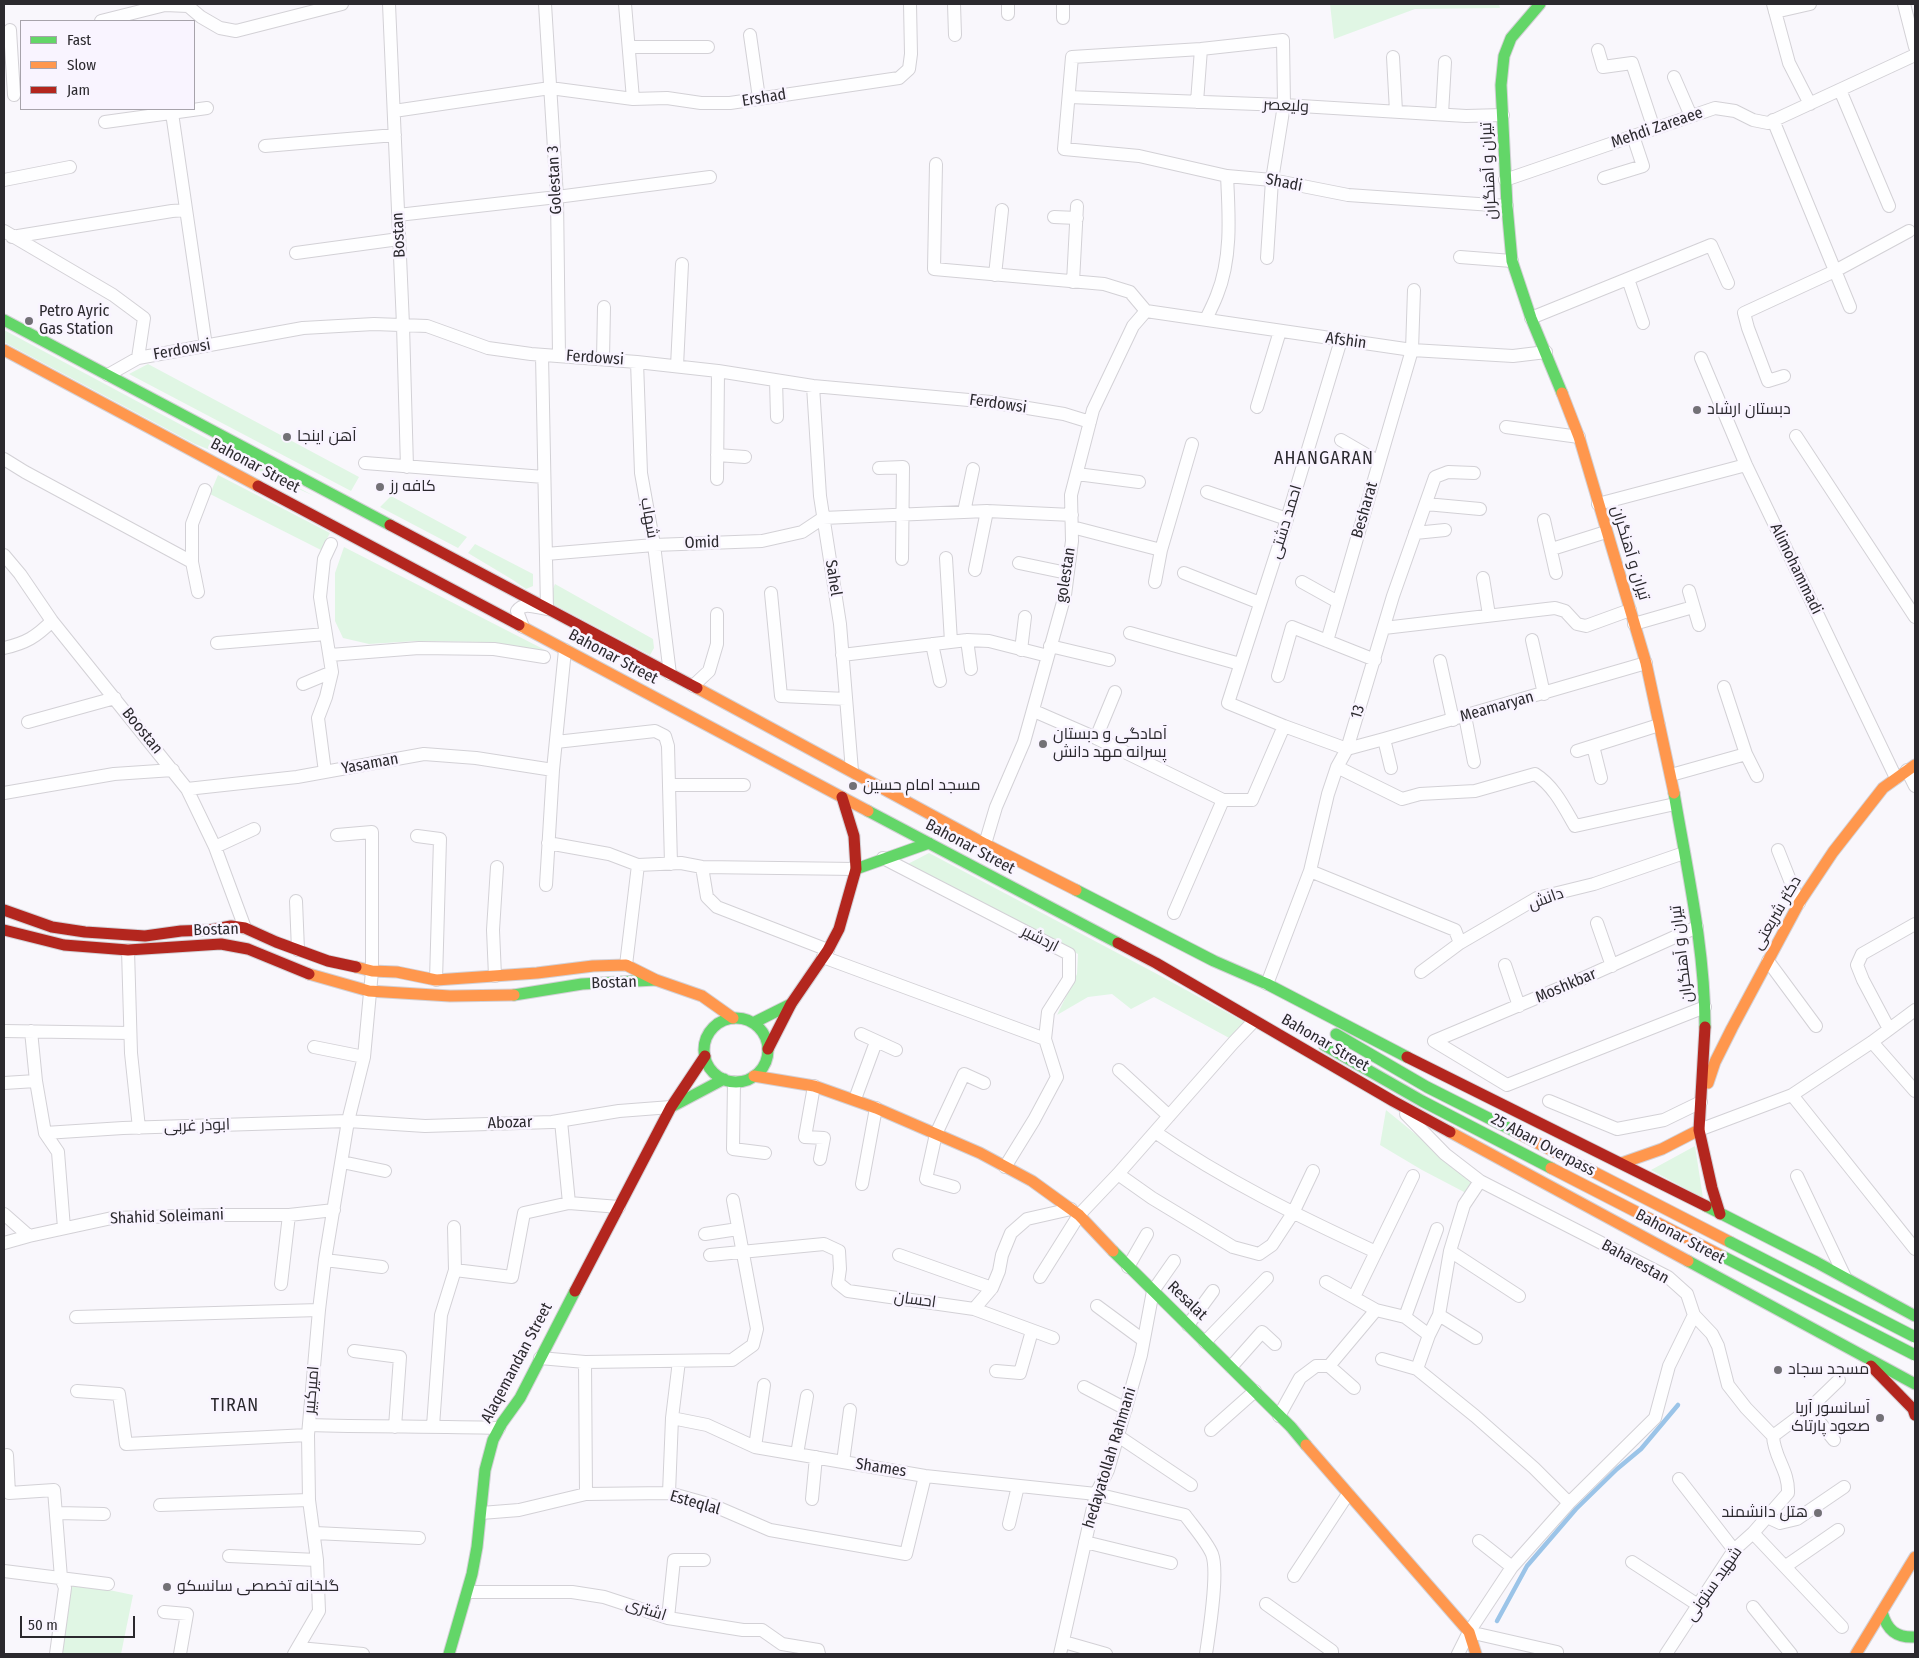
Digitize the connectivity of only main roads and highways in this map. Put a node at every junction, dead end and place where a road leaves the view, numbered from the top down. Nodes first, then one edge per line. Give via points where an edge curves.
1 (1540, 4) edge
2 (4, 320) edge
3 (4, 351) edge
4 (313, 484) junction
5 (272, 493) junction
6 (1911, 767) edge
7 (842, 797) junction
8 (929, 843) junction
9 (856, 869) junction
10 (4, 910) edge
11 (4, 930) edge
12 (1214, 961) junction
13 (1156, 963) junction
14 (656, 980) junction
15 (702, 996) junction
16 (1248, 1003) dead end
17 (791, 1004) junction
18 (732, 1018) junction
19 (1312, 1021) dead end
20 (753, 1023) junction
21 (1328, 1030) dead end
22 (708, 1035) junction
23 (1314, 1040) dead end
24 (705, 1056) junction
25 (773, 1060) junction
26 (754, 1076) junction
27 (729, 1080) junction
28 (814, 1086) junction
29 (1701, 1102) junction
30 (671, 1108) junction
31 (1699, 1130) junction
32 (1622, 1163) junction
33 (1720, 1214) junction
34 (1816, 1262) junction
35 (1912, 1313) edge
36 (1798, 1319) junction
37 (1915, 1337) edge
38 (1859, 1354) junction
39 (1915, 1355) edge
40 (1915, 1384) edge
41 (1915, 1415) edge
42 (1915, 1549) edge
43 (1913, 1561) edge
44 (1882, 1612) junction
45 (1915, 1637) edge
46 (449, 1654) edge
47 (1476, 1654) edge
48 (1856, 1654) edge

1 - 29 main road, تیران و آهنگران via 1511,38 1504,56 1502,115 1512,261 1531,318 1579,437 1646,663 1697,928 1705,1008
2 - 4 main road, Bahonar Street
3 - 5 main road, Bahonar Street
4 - 5 main road via 320,496 315,502
4 - 12 main road, Bahonar Street via 985,844
5 - 7 main road, Bahonar Street
6 - 29 main road, دکتر شریعتی via 1883,788 1833,852 1800,903 1715,1062
7 - 8 main road, Bahonar Street
7 - 9 main road via 854,836
8 - 9 main road
8 - 13 main road, Bahonar Street
9 - 17 main road via 839,928
10 - 14 main road, Bostan via 52,927 85,932 144,936 231,926 245,928 328,961 436,980 626,965
11 - 14 main road, Bostan via 64,945 128,950 221,944 248,949 308,974 369,990 506,996 582,984
12 - 19 main road
12 - 32 main road, Bahonar Street via 1267,984 1426,1067
13 - 16 main road
13 - 36 main road, Bahonar Street via 1393,1101
14 - 15 main road
15 - 18 main road
15 - 22 main road
17 - 20 main road
17 - 25 main road
18 - 20 main road
18 - 22 main road via 718,1024
20 - 25 main road via 763,1034
21 - 37 main road, 25 Aban Overpass, bridge via 1427,1087
22 - 24 main road
23 - 39 main road, 25 Aban Overpass, bridge via 1422,1101
24 - 27 main road via 715,1074
24 - 30 main road, Alaqemandan Street
25 - 26 main road
25 - 28 main road
26 - 27 main road via 745,1080
26 - 28 main road
27 - 30 main road
28 - 47 main road, Resalat via 855,1099 980,1153 1032,1181 1075,1212 1291,1427 1469,1632
29 - 31 main road, تیران و آهنگران
30 - 46 main road, Alaqemandan Street via 520,1398 499,1428 483,1487 469,1592
31 - 32 main road via 1648,1155
31 - 33 main road, تیران و آهنگران
32 - 33 main road, Bahonar Street
33 - 34 main road, Bahonar Street
34 - 35 main road, Bahonar Street
34 - 36 main road via 1828,1287 1828,1304 1816,1316
36 - 38 main road, Bahonar Street
38 - 40 main road, Bahonar Street
38 - 41 main road via 1913,1409
42 - 43 main road
43 - 44 main road
44 - 45 main road via 1888,1629 1906,1638
44 - 48 main road

